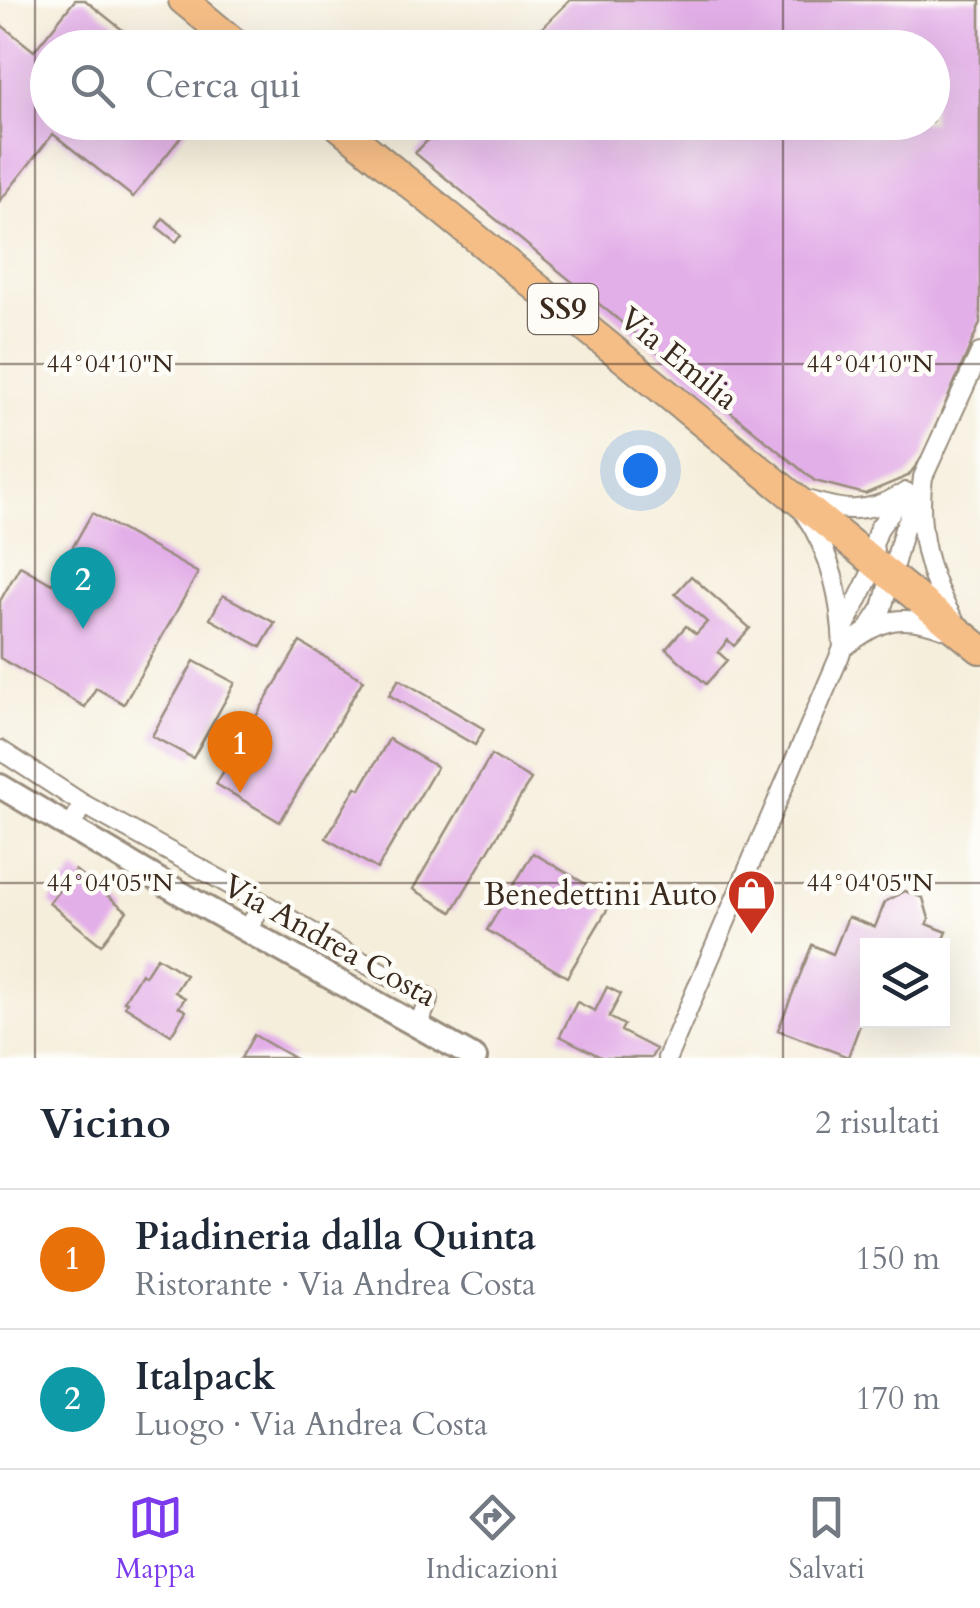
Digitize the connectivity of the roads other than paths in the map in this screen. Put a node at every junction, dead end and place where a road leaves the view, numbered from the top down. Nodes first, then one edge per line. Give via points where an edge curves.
1 (183, 0) edge
2 (220, 30) edge
3 (356, 140) edge
4 (980, 353) edge
5 (974, 389) edge
6 (916, 488) junction
7 (793, 496) junction
8 (884, 570) junction
9 (870, 628) junction
10 (843, 640) junction
11 (972, 642) edge
12 (0, 750) edge
13 (0, 786) edge
14 (83, 804) junction
15 (70, 828) junction
16 (263, 903) junction
17 (247, 931) junction
18 (418, 1026) junction
19 (450, 1052) edge
20 (474, 1058) edge
21 (667, 1058) edge

1 - 2 main road
3 - 7 main road, Via Emilia / SS9
4 - 5 street
5 - 6 street
6 - 7 street via 866,510
6 - 8 street via 879,528 873,545
6 - 11 street via 926,554 951,616
7 - 8 main road, Via Emilia / SS9
7 - 10 street via 835,577
8 - 9 street via 882,608
8 - 10 street
8 - 11 main road, Via Emilia / SS9
9 - 10 street
9 - 11 street via 910,620
10 - 21 street
12 - 14 street
13 - 15 street, Via Andrea Costa
14 - 15 street
14 - 16 street
15 - 17 street, Via Andrea Costa
16 - 17 street
16 - 18 street via 430,998
17 - 18 street, Via Andrea Costa
18 - 19 street, Via Andrea Costa
19 - 20 street, Via Andrea Costa

